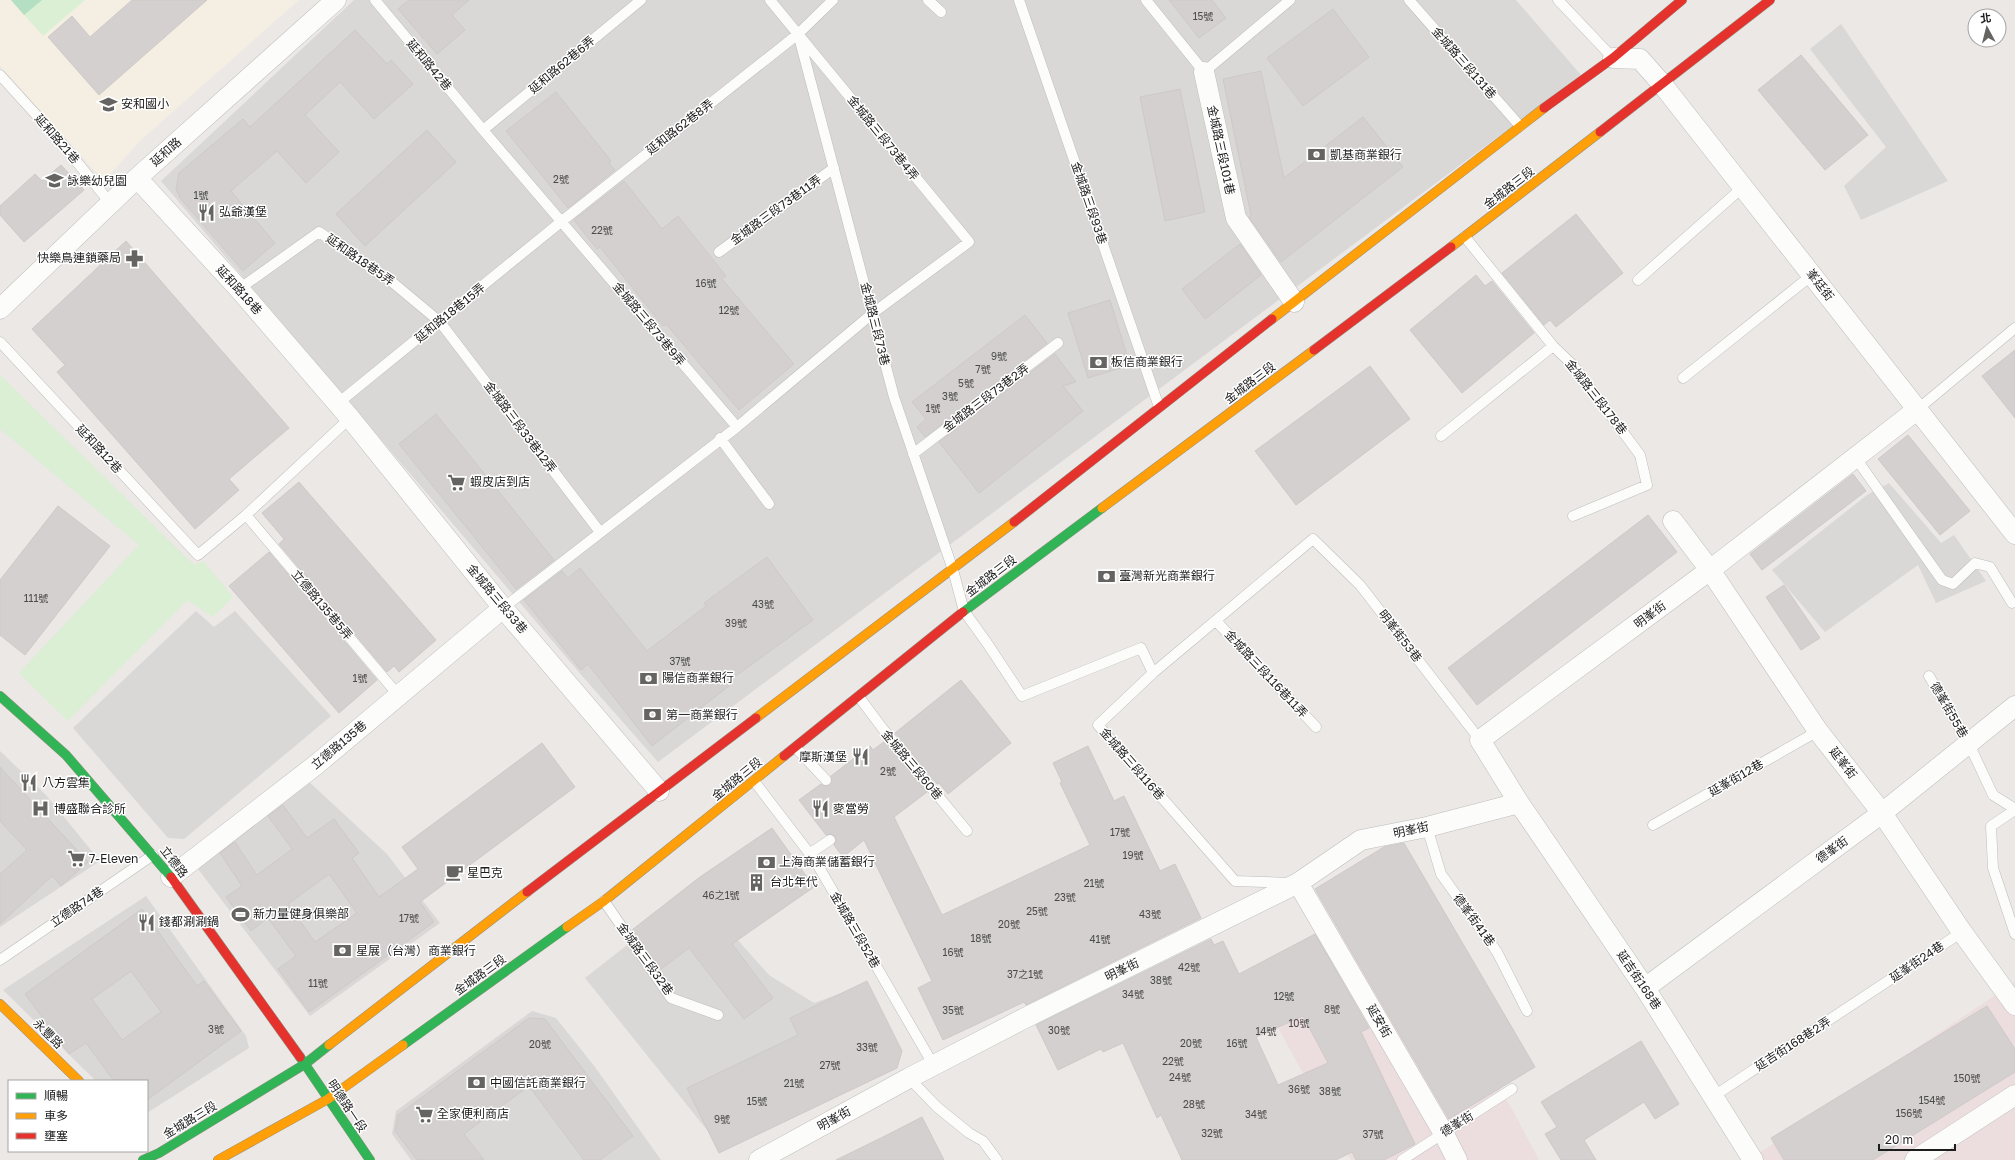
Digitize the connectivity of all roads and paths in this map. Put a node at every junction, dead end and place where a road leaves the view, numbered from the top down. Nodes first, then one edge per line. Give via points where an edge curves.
1 (336, 0) edge
2 (375, 0) edge
3 (641, 0) edge
4 (770, 0) edge
5 (833, 0) edge
6 (928, 0) edge
7 (1019, 0) edge
8 (1146, 0) edge
9 (1290, 0) edge
10 (1409, 0) edge
11 (1558, 0) edge
12 (1682, 0) edge
13 (1770, 0) edge
14 (941, 12) dead end
15 (798, 34) junction
16 (1613, 58) junction
17 (1204, 72) junction
18 (0, 75) edge
19 (1662, 84) junction
20 (1520, 126) junction
21 (483, 130) junction
22 (834, 168) junction
23 (137, 178) junction
24 (1743, 188) junction
25 (111, 204) junction
26 (562, 221) junction
27 (1465, 237) junction
28 (719, 252) dead end
29 (1812, 275) junction
30 (1638, 280) dead end
31 (240, 290) junction
32 (1294, 302) junction
33 (0, 309) edge
34 (873, 313) junction
35 (440, 322) junction
36 (2015, 328) edge
37 (0, 342) edge
38 (1058, 343) dead end
39 (1553, 346) junction
40 (1683, 378) dead end
41 (1159, 407) junction
42 (1918, 409) junction
43 (344, 411) junction
44 (737, 427) junction
45 (1441, 436) dead end
46 (720, 438) junction
47 (913, 454) junction
48 (1855, 457) junction
49 (770, 504) dead end
50 (246, 515) junction
51 (1573, 516) dead end
52 (1673, 520) dead end
53 (600, 532) junction
54 (2015, 534) edge
55 (1313, 539) joint
56 (198, 555) joint
57 (953, 570) junction
58 (1710, 570) junction
59 (2012, 603) dead end
60 (504, 608) junction
61 (964, 611) junction
62 (1216, 621) junction
63 (1153, 673) junction
64 (1929, 676) dead end
65 (0, 696) edge
66 (399, 696) junction
67 (859, 697) junction
68 (2015, 706) edge
69 (1316, 727) dead end
70 (1818, 731) junction
71 (1480, 740) junction
72 (1969, 744) junction
73 (796, 748) junction
74 (826, 780) dead end
75 (754, 781) junction
76 (659, 791) junction
77 (1519, 803) junction
78 (2015, 810) edge
79 (1882, 813) junction
80 (1653, 826) dead end
81 (1427, 827) junction
82 (967, 831) dead end
83 (830, 840) dead end
84 (809, 854) junction
85 (153, 855) junction
86 (171, 877) junction
87 (1298, 883) junction
88 (604, 901) junction
89 (1962, 932) junction
90 (2015, 934) edge
91 (0, 960) edge
92 (1644, 988) junction
93 (1872, 992) joint
94 (0, 1004) edge
95 (2015, 1005) edge
96 (1527, 1012) dead end
97 (718, 1015) dead end
98 (305, 1064) junction
99 (934, 1066) junction
100 (909, 1078) junction
101 (78, 1080) edge
102 (1512, 1089) dead end
103 (2015, 1095) edge
104 (1714, 1096) junction
105 (328, 1099) junction
106 (1443, 1132) junction
107 (151, 1146) dead end
108 (162, 1156) edge
109 (143, 1160) edge
110 (218, 1160) edge
111 (370, 1160) edge
112 (759, 1160) edge
113 (997, 1160) edge
114 (1402, 1160) edge
115 (1457, 1160) edge
116 (1753, 1160) edge
117 (1915, 1160) edge

1 - 23 street, 延和路
2 - 21 lane, 延和路42巷
3 - 21 lane, 延和路62巷6弄
4 - 15 lane, 金城路三段73巷4弄
5 - 15 lane, 延和路62巷8弄
6 - 14 lane
7 - 41 lane, 金城路三段93巷
8 - 17 lane, 金城路三段101巷
9 - 17 lane
10 - 20 lane, 金城路三段131巷
11 - 16 lane
12 - 16 main road, 金城路三段
13 - 19 main road, 金城路三段
15 - 22 lane, 金城路三段73巷
15 - 26 lane, 延和路62巷8弄
15 - 34 lane, 金城路三段73巷4弄 via 969,242
16 - 19 street, 峯廷街 via 1640,59
16 - 20 main road, 金城路三段
17 - 32 street, 金城路三段101巷 via 1236,218
18 - 25 lane, 延和路21巷 via 59,140
19 - 24 street, 峯廷街
19 - 27 main road, 金城路三段
20 - 32 main road, 金城路三段
21 - 26 lane, 延和路42巷
22 - 28 lane, 金城路三段73巷11弄
22 - 34 lane, 金城路三段73巷
23 - 25 street, 延和路
23 - 31 street, 延和路18巷
24 - 29 street, 峯廷街
24 - 30 lane
25 - 33 street, 延和路
26 - 35 lane, 延和路18巷15弄
26 - 44 lane, 金城路三段73巷9弄
27 - 39 lane, 金城路三段178巷
27 - 61 main road, 金城路三段
29 - 40 lane
29 - 42 street, 峯廷街
31 - 35 lane, 延和路18巷5弄 via 319,232 392,282
31 - 43 street, 延和路18巷
32 - 41 main road, 金城路三段
34 - 44 lane
34 - 47 lane, 金城路三段73巷 via 894,397
35 - 43 lane, 延和路18巷15弄
35 - 53 lane, 金城路三段33巷12弄
36 - 42 lane
37 - 56 lane, 延和路12巷
38 - 47 lane, 金城路三段73巷2弄
39 - 45 lane
39 - 51 lane, 金城路三段178巷 via 1574,366 1640,455 1647,485
41 - 57 main road, 金城路三段
42 - 48 street, 明峯街
42 - 54 street, 峯廷街
43 - 50 lane, 延和路18巷15弄
43 - 60 street, 金城路三段33巷
44 - 46 lane
46 - 49 lane
46 - 53 lane
47 - 57 lane, 金城路三段73巷
48 - 58 street, 明峯街
48 - 59 lane via 1942,580 1953,584 1975,563 1990,567
50 - 56 lane, 延和路18巷15弄
50 - 66 lane, 立德路135巷5弄
52 - 58 street, 延峯街
53 - 60 lane
55 - 62 lane, 金城路三段116巷11弄
55 - 71 lane, 明峯街53巷 via 1360,585
57 - 61 lane, 金城路三段73巷
57 - 76 main road, 金城路三段
58 - 70 street, 延峯街
58 - 71 street, 明峯街
60 - 66 street, 立德路135巷
60 - 76 street, 金城路三段33巷
61 - 63 lane via 1022,696 1141,648
61 - 67 main road, 金城路三段
62 - 63 lane, 金城路三段116巷11弄
62 - 69 lane, 金城路三段116巷11弄
63 - 87 lane, 金城路三段116巷 via 1098,725 1234,881
64 - 72 lane, 德峯街55巷
65 - 85 main road, 立德路 via 66,755
66 - 86 street, 立德路135巷 via 317,764
67 - 73 main road, 金城路三段
67 - 82 lane, 金城路三段60巷
68 - 72 street, 德峯街
70 - 79 street, 延峯街
70 - 80 lane, 延峯街12巷
71 - 77 street
72 - 78 lane, 德峯街55巷 via 1993,795
72 - 79 street, 德峯街
73 - 74 lane
73 - 75 main road, 金城路三段
75 - 84 lane, 金城路三段52巷
75 - 88 main road, 金城路三段
76 - 98 main road, 金城路三段
77 - 81 street, 明峯街
77 - 92 street, 延吉街168巷
78 - 90 lane via 1991,826 1994,868
79 - 89 street, 延峯街
79 - 92 street, 德峯街
81 - 87 street, 明峯街 via 1361,840
81 - 96 lane, 德峯街41巷 via 1441,874 1497,952
83 - 84 lane
84 - 99 lane, 金城路三段52巷
85 - 86 main road, 立德路
85 - 91 lane, 立德路74巷
86 - 98 main road, 立德路
87 - 99 street, 明峯街 via 1025,1018
87 - 106 street, 延安街
88 - 97 lane, 金城路三段32巷 via 671,998
88 - 105 main road, 金城路三段
89 - 93 lane, 延峯街24巷
89 - 95 street, 延峯街
92 - 104 street, 延吉街168巷
93 - 104 lane, 延吉街168巷2弄
94 - 101 main road, 永豐路
98 - 105 main road, 明德路一段
98 - 108 main road, 金城路三段
99 - 100 street, 明峯街
100 - 112 street, 明峯街
100 - 113 lane via 937,1107 983,1141
102 - 106 lane, 德峯街
103 - 117 street
104 - 116 street, 延吉街168巷
105 - 110 main road, 金城路三段
105 - 111 main road, 明德路一段
106 - 114 lane, 德峯街
106 - 115 street, 延安街
107 - 108 main road
108 - 109 main road, 金城路三段

